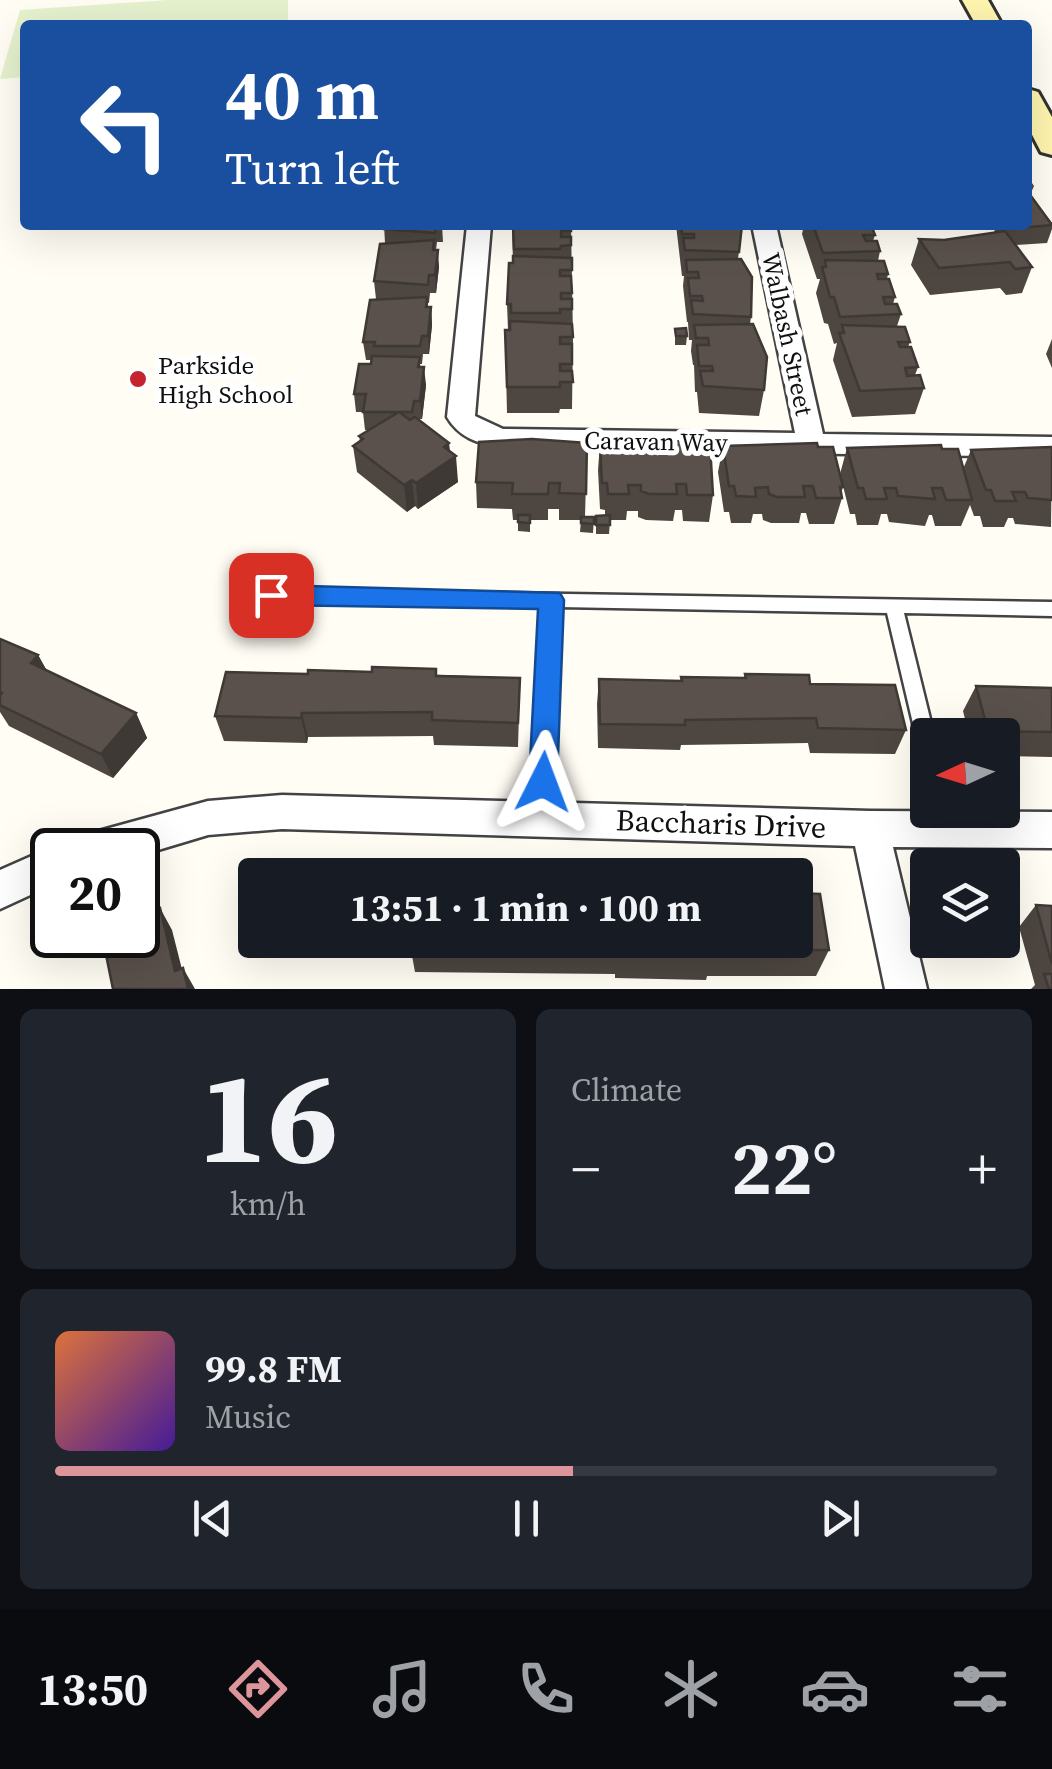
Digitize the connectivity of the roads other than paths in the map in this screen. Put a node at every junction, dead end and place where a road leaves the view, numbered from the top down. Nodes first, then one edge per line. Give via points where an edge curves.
1 (1032, 106) edge
2 (1052, 146) edge
3 (479, 230) edge
4 (765, 230) edge
5 (811, 443) junction
6 (1052, 446) edge
7 (271, 595) dead end
8 (551, 600) junction
9 (894, 606) junction
10 (1052, 609) edge
11 (921, 718) edge
12 (541, 818) junction
13 (910, 825) edge
14 (1020, 827) edge
15 (870, 830) junction
16 (1052, 830) edge
17 (160, 832) edge
18 (30, 876) edge
19 (0, 890) edge
20 (906, 989) edge

1 - 2 street
3 - 5 street, Caravan Way via 462,400 466,426 504,438
4 - 5 street, Walbash Street
5 - 6 street, Caravan Way
7 - 8 lane
8 - 9 lane
8 - 12 lane
9 - 10 lane
9 - 11 lane
12 - 15 street, Baccharis Drive
12 - 17 street, Baccharis Drive via 282,812 208,818
13 - 15 street, Baccharis Drive
14 - 16 street, Baccharis Drive
15 - 20 street
18 - 19 street

